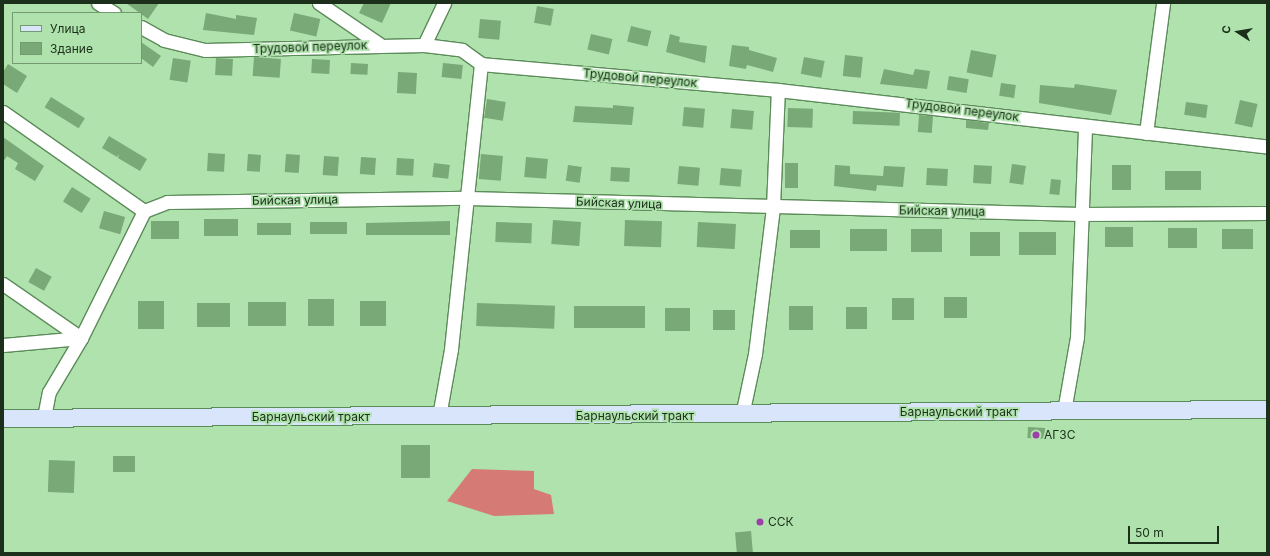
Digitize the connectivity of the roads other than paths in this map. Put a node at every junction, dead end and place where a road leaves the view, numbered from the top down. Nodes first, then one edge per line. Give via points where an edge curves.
1 (98, 3) edge
2 (320, 3) edge
3 (444, 3) edge
4 (1162, 3) edge
5 (112, 12) edge
6 (142, 29) edge
7 (379, 44) junction
8 (424, 45) junction
9 (481, 64) junction
10 (778, 90) junction
11 (3, 112) edge
12 (1085, 126) junction
13 (1146, 133) junction
14 (1267, 147) edge
15 (468, 198) junction
16 (773, 207) junction
17 (144, 211) junction
18 (1267, 213) edge
19 (1080, 214) junction
20 (3, 284) edge
21 (81, 338) junction
22 (3, 345) edge
23 (1267, 409) edge
24 (1064, 411) junction
25 (742, 415) junction
26 (439, 416) junction
27 (44, 417) junction
28 (3, 418) edge

1 - 5 street
2 - 7 street
3 - 8 street
4 - 13 street
6 - 7 street, Трудовой переулок via 164,40 205,50
7 - 8 street, Трудовой переулок
8 - 9 street, Трудовой переулок via 462,50
9 - 10 street, Трудовой переулок
9 - 15 street
10 - 12 street, Трудовой переулок
10 - 16 street
11 - 17 street
12 - 13 street, Трудовой переулок
12 - 19 street
13 - 14 street, Трудовой переулок
15 - 16 street, Бийская улица
15 - 17 street, Бийская улица via 168,202
15 - 26 street via 451,349
16 - 19 street, Бийская улица
16 - 25 street via 755,354
17 - 21 street
18 - 19 street, Бийская улица
19 - 24 street via 1077,337
20 - 21 street
21 - 22 street
21 - 27 street via 49,392
23 - 24 main road, Барнаульский тракт
24 - 25 main road, Барнаульский тракт
25 - 26 main road, Барнаульский тракт
26 - 27 main road, Барнаульский тракт
27 - 28 main road, Барнаульский тракт

